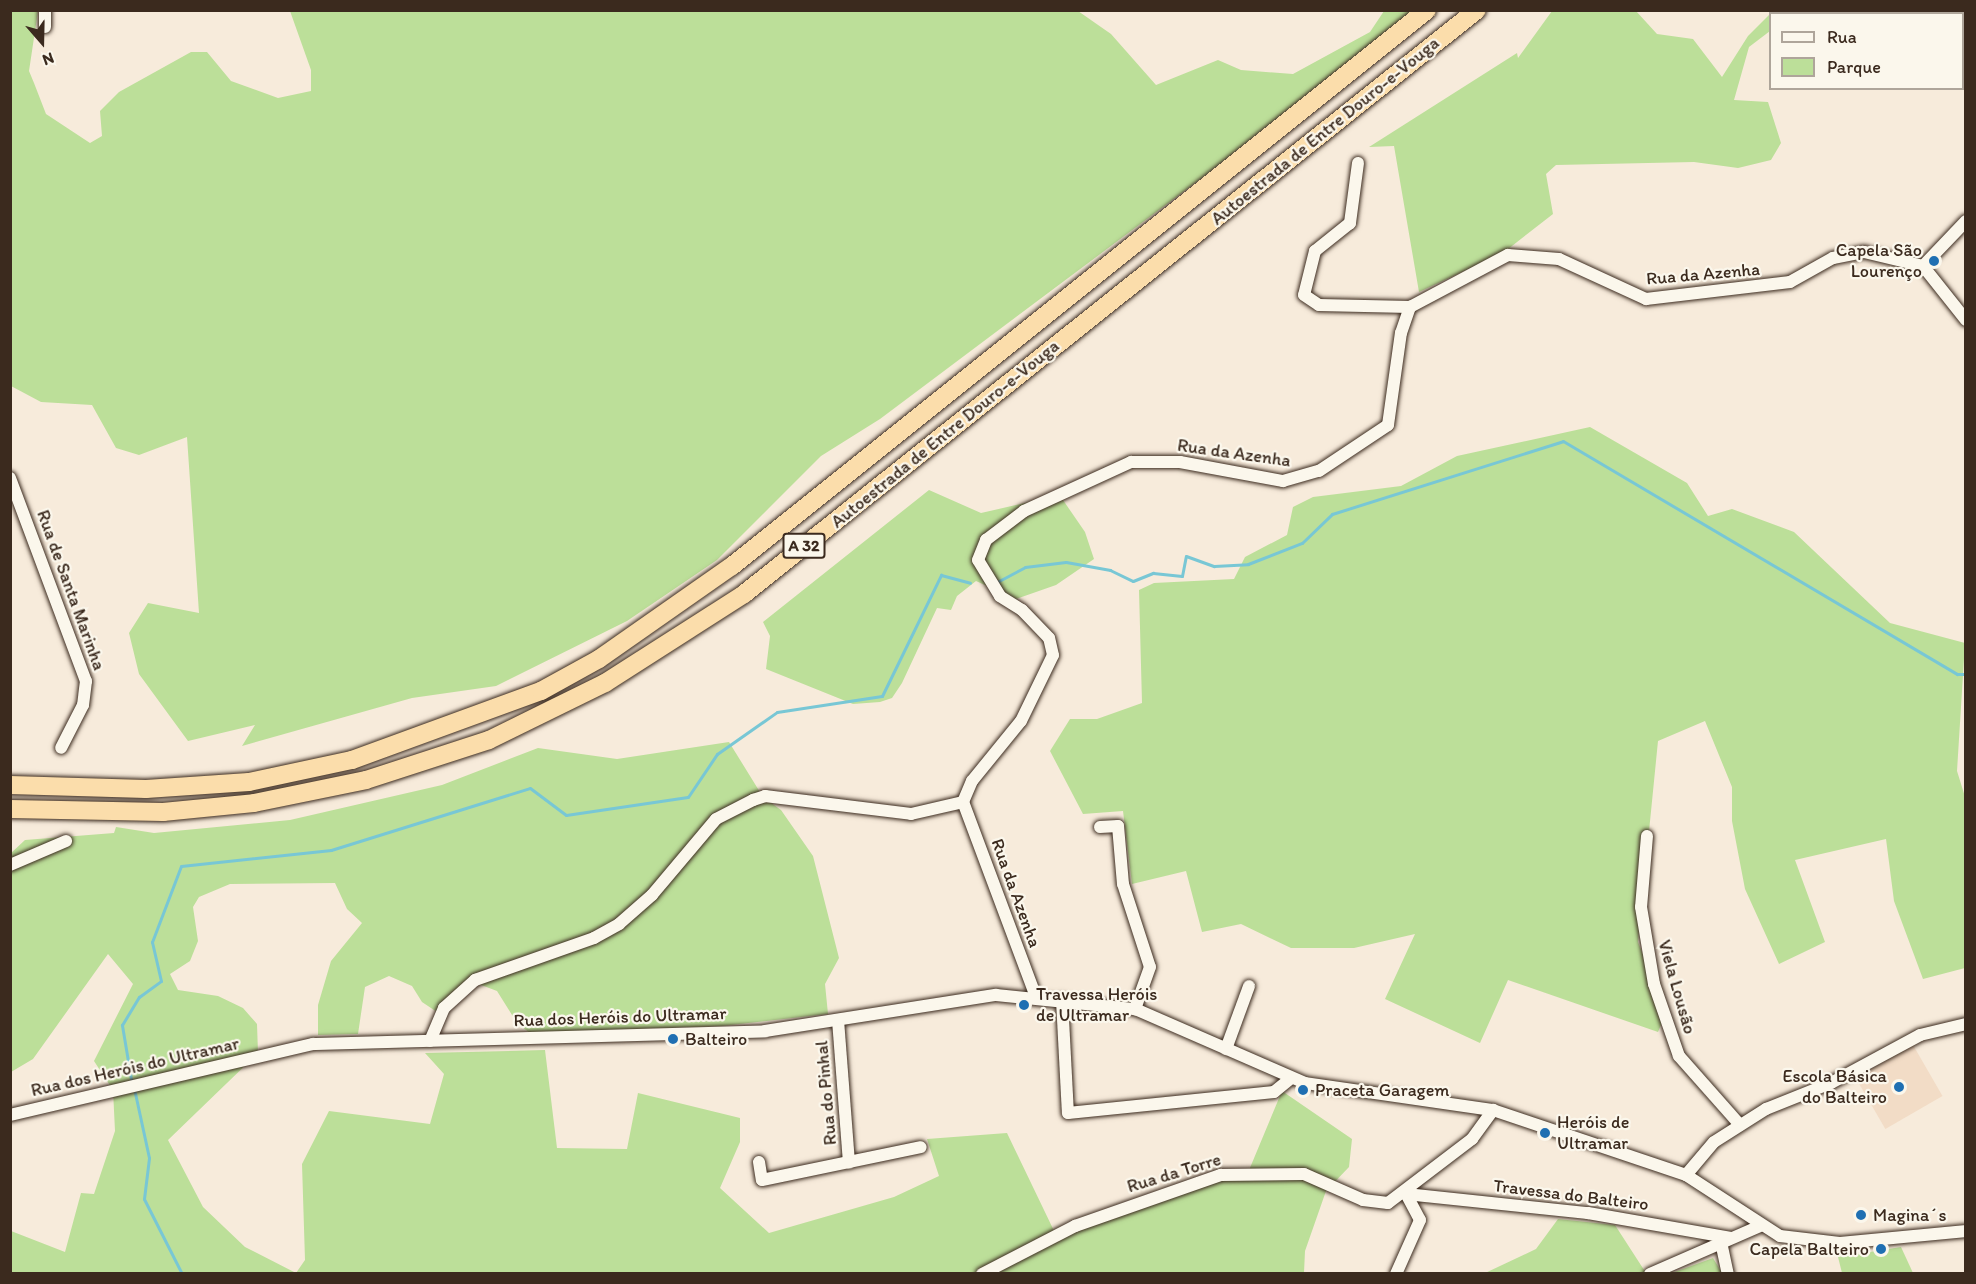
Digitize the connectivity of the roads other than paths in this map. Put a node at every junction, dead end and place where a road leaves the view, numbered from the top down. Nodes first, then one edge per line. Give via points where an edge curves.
1 (45, 10) edge
2 (1427, 10) edge
3 (1477, 10) edge
4 (45, 27) dead end
5 (1358, 163) dead end
6 (1965, 221) edge
7 (1923, 266) junction
8 (1410, 307) junction
9 (1965, 320) edge
10 (12, 485) edge
11 (62, 748) dead end
12 (10, 785) edge
13 (963, 802) junction
14 (10, 809) edge
15 (1100, 827) dead end
16 (1647, 836) dead end
17 (66, 841) dead end
18 (10, 865) edge
19 (1249, 986) dead end
20 (1036, 997) junction
21 (1062, 1000) junction
22 (1135, 1009) junction
23 (837, 1020) junction
24 (1965, 1024) edge
25 (430, 1041) junction
26 (1226, 1049) junction
27 (1291, 1078) junction
28 (1493, 1110) junction
29 (10, 1115) edge
30 (1740, 1125) junction
31 (921, 1148) dead end
32 (759, 1162) dead end
33 (849, 1163) junction
34 (1686, 1175) junction
35 (1406, 1194) junction
36 (1762, 1225) junction
37 (1965, 1231) edge
38 (1726, 1240) junction
39 (982, 1274) edge
40 (1395, 1274) edge
41 (1650, 1274) edge
42 (1728, 1274) edge

1 - 4 street
2 - 12 highway, Autoestrada de Entre Douro-e-Vouga / A 32 via 732,566 599,659 541,691 352,760 249,782 146,789
3 - 14 highway, Autoestrada de Entre Douro-e-Vouga / A 32 via 744,594 606,683 489,740 366,780 254,804 163,812
5 - 8 street via 1350,223 1315,251 1304,295 1319,306
6 - 7 street
7 - 8 street, Rua da Azenha via 1864,252 1833,258 1790,282 1646,299 1559,259 1521,253
7 - 9 street
8 - 13 street, Rua da Azenha via 1401,333 1388,425 1319,471 1283,481 1180,462 1131,462 1024,511 986,540 978,560 1000,596 1022,609 1049,638 1053,656 1021,721 972,781
10 - 11 street, Rua de Santa Marinha via 87,681 83,705
13 - 20 street, Rua da Azenha
13 - 25 street via 911,814 765,796 716,819 652,895 619,924 594,938 475,980 444,1008
15 - 22 street via 1118,826 1124,884 1150,967
16 - 30 street, Viela Lousão via 1641,907 1654,984 1679,1056
17 - 18 street
19 - 26 street
20 - 21 street, Rua dos Heróis do Ultramar
20 - 23 street, Rua dos Heróis do Ultramar via 996,995
21 - 22 street, Rua dos Heróis do Ultramar
21 - 27 street via 1068,1113 1274,1092
22 - 26 street, Rua dos Heróis do Ultramar
23 - 25 street, Rua dos Heróis do Ultramar via 765,1031
23 - 33 street, Rua do Pinhal
24 - 30 street via 1920,1035
25 - 29 street, Rua dos Heróis do Ultramar via 313,1044
26 - 27 street, Rua dos Heróis do Ultramar
27 - 28 street, Rua dos Heróis do Ultramar
28 - 34 street, Rua dos Heróis do Ultramar
28 - 35 street, Rua da Torre via 1472,1138
30 - 34 street via 1707,1148
31 - 33 street
32 - 33 street via 762,1180
34 - 36 street, Rua dos Heróis do Ultramar
35 - 38 street, Travessa do Balteiro via 1588,1213
35 - 39 street, Rua da Torre via 1374,1204 1304,1174 1221,1175 1074,1226
35 - 40 street via 1420,1220
36 - 37 street, Rua dos Heróis do Ultramar via 1786,1237 1840,1243
36 - 38 street
38 - 41 street
38 - 42 street

